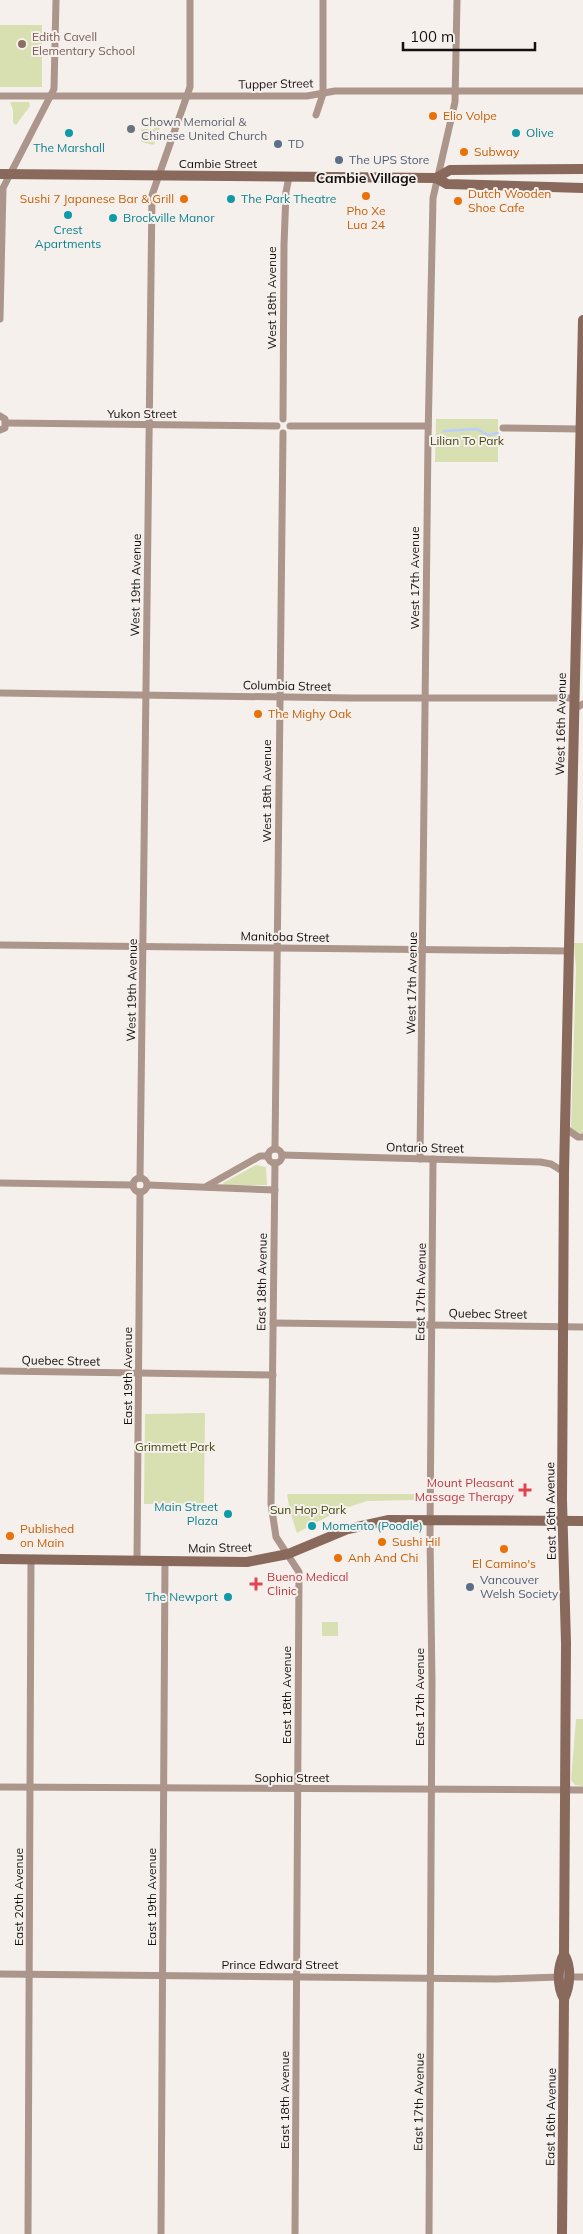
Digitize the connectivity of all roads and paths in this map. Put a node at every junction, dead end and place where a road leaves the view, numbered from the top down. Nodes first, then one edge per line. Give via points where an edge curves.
1 (56, 0) edge
2 (190, 0) edge
3 (323, 0) edge
4 (457, 0) edge
5 (456, 91) junction
6 (583, 92) edge
7 (323, 94) junction
8 (0, 96) edge
9 (52, 96) junction
10 (188, 96) junction
11 (316, 115) dead end
12 (583, 169) edge
13 (5, 175) edge
14 (158, 176) junction
15 (289, 177) junction
16 (436, 178) junction
17 (583, 188) edge
18 (0, 319) edge
19 (583, 320) edge
20 (582, 364) edge
21 (0, 416) edge
22 (283, 419) junction
23 (7, 424) junction
24 (149, 425) junction
25 (277, 426) junction
26 (290, 426) junction
27 (428, 426) junction
28 (503, 428) dead end
29 (0, 430) edge
30 (580, 430) junction
31 (283, 433) junction
32 (580, 556) edge
33 (0, 692) edge
34 (146, 695) junction
35 (279, 697) junction
36 (426, 698) junction
37 (578, 699) edge
38 (0, 945) edge
39 (144, 946) junction
40 (278, 947) junction
41 (424, 950) junction
42 (569, 950) junction
43 (564, 1128) junction
44 (583, 1137) edge
45 (275, 1149) junction
46 (282, 1155) junction
47 (268, 1156) junction
48 (420, 1159) junction
49 (433, 1159) junction
50 (275, 1163) junction
51 (564, 1172) junction
52 (140, 1178) junction
53 (0, 1183) edge
54 (133, 1185) junction
55 (148, 1185) junction
56 (207, 1186) junction
57 (275, 1190) junction
58 (140, 1192) junction
59 (273, 1322) junction
60 (432, 1325) junction
61 (563, 1326) junction
62 (583, 1327) edge
63 (0, 1371) edge
64 (139, 1373) junction
65 (272, 1374) junction
66 (430, 1518) junction
67 (563, 1521) junction
68 (583, 1521) edge
69 (288, 1554) junction
70 (0, 1559) edge
71 (31, 1559) junction
72 (137, 1560) junction
73 (165, 1561) junction
74 (31, 1787) junction
75 (0, 1788) edge
76 (163, 1789) junction
77 (298, 1790) junction
78 (432, 1790) junction
79 (565, 1790) junction
80 (583, 1790) edge
81 (0, 1974) edge
82 (29, 1974) junction
83 (163, 1975) junction
84 (297, 1977) junction
85 (564, 1977) junction
86 (583, 1977) edge
87 (432, 1978) junction
88 (28, 2234) edge
89 (161, 2234) edge
90 (295, 2234) edge
91 (429, 2234) edge
92 (562, 2234) edge

1 - 9 street
2 - 10 street, West 19th Avenue
3 - 7 street
4 - 5 street, West 17th Avenue
5 - 6 street, Tupper Street
5 - 7 street, Tupper Street via 335,91
5 - 16 street, West 17th Avenue
7 - 10 street, Tupper Street
7 - 11 street
8 - 9 street, Tupper Street
9 - 10 street, Tupper Street
9 - 13 street
10 - 14 street, West 19th Avenue
12 - 16 street, Cambie Street via 450,170
13 - 14 street, Cambie Street
13 - 18 street
14 - 15 street, Cambie Street
14 - 24 street, West 19th Avenue via 152,194
15 - 16 street, Cambie Street
15 - 22 street, West 18th Avenue via 284,245
16 - 17 street, Cambie Street via 447,184
16 - 27 street, West 17th Avenue
19 - 20 street, West 16th Avenue
20 - 30 street, West 16th Avenue
21 - 23 street
22 - 25 street
22 - 26 street
23 - 24 street, Yukon Street
23 - 29 street
24 - 25 street, Yukon Street
24 - 34 street, West 19th Avenue
25 - 31 street
26 - 27 street
26 - 31 street
27 - 36 street, West 17th Avenue
28 - 30 street
30 - 32 street, West 16th Avenue
31 - 35 street, West 18th Avenue
32 - 37 street, West 16th Avenue
33 - 34 street, Columbia Street
34 - 35 street, Columbia Street
34 - 39 street, West 19th Avenue
35 - 36 street, Columbia Street
35 - 40 street, West 18th Avenue
36 - 37 street, Columbia Street
36 - 41 street, West 17th Avenue
37 - 42 street, West 16th Avenue
38 - 39 street, Manitoba Street
39 - 40 street, Manitoba Street
39 - 52 street, West 19th Avenue
40 - 41 street, Manitoba Street
40 - 45 street, West 18th Avenue
41 - 42 street, Manitoba Street
41 - 48 street, West 17th Avenue
42 - 43 street, West 16th Avenue
43 - 44 street
43 - 51 street, East 16th Avenue
45 - 46 street
45 - 47 street
46 - 48 street, Ontario Street
46 - 50 street via 281,1160
47 - 50 street
47 - 56 street via 260,1156
48 - 49 street, Ontario Street
49 - 51 street, Ontario Street via 540,1162
49 - 60 street, East 17th Avenue
50 - 57 street, East 18th Avenue
51 - 61 street, East 16th Avenue
52 - 54 street
52 - 55 street
53 - 54 street
54 - 58 street
55 - 56 street
55 - 58 street
56 - 57 street
57 - 59 street, East 18th Avenue
58 - 64 street, East 19th Avenue
59 - 60 street, Quebec Street
59 - 65 street, East 18th Avenue
60 - 61 street, Quebec Street
60 - 66 street, East 17th Avenue
61 - 62 street, Quebec Street
61 - 67 street, East 16th Avenue
63 - 64 street, Quebec Street
64 - 65 street, Quebec Street
64 - 72 street, East 19th Avenue
65 - 69 street, East 18th Avenue via 271,1504 276,1537
66 - 67 street, Main Street
66 - 69 street, Main Street via 369,1523
66 - 78 street, East 17th Avenue
67 - 68 street, Main Street
67 - 79 street, East 16th Avenue
69 - 73 street, Main Street via 246,1562
69 - 77 street, East 18th Avenue via 299,1572
70 - 71 street, Main Street
71 - 72 street, Main Street
71 - 74 street, East 20th Avenue
72 - 73 street, Main Street
73 - 76 street, East 19th Avenue
74 - 75 street, Sophia Street
74 - 76 street, Sophia Street
74 - 82 street, East 20th Avenue
76 - 77 street, Sophia Street
76 - 83 street, East 19th Avenue
77 - 78 street, Sophia Street
77 - 84 street, East 18th Avenue
78 - 79 street, Sophia Street
78 - 87 street, East 17th Avenue
79 - 80 street, Sophia Street
79 - 85 street, East 16th Avenue via 564,1954 561,1960
81 - 82 street, Prince Edward Street
82 - 83 street, Prince Edward Street
82 - 88 street, East 20th Avenue
83 - 84 street, Prince Edward Street
83 - 89 street, East 19th Avenue
84 - 87 street, Prince Edward Street
84 - 90 street, East 18th Avenue
85 - 86 street, Prince Edward Street
85 - 87 street, Prince Edward Street
85 - 92 street, East 16th Avenue
87 - 91 street, East 17th Avenue

